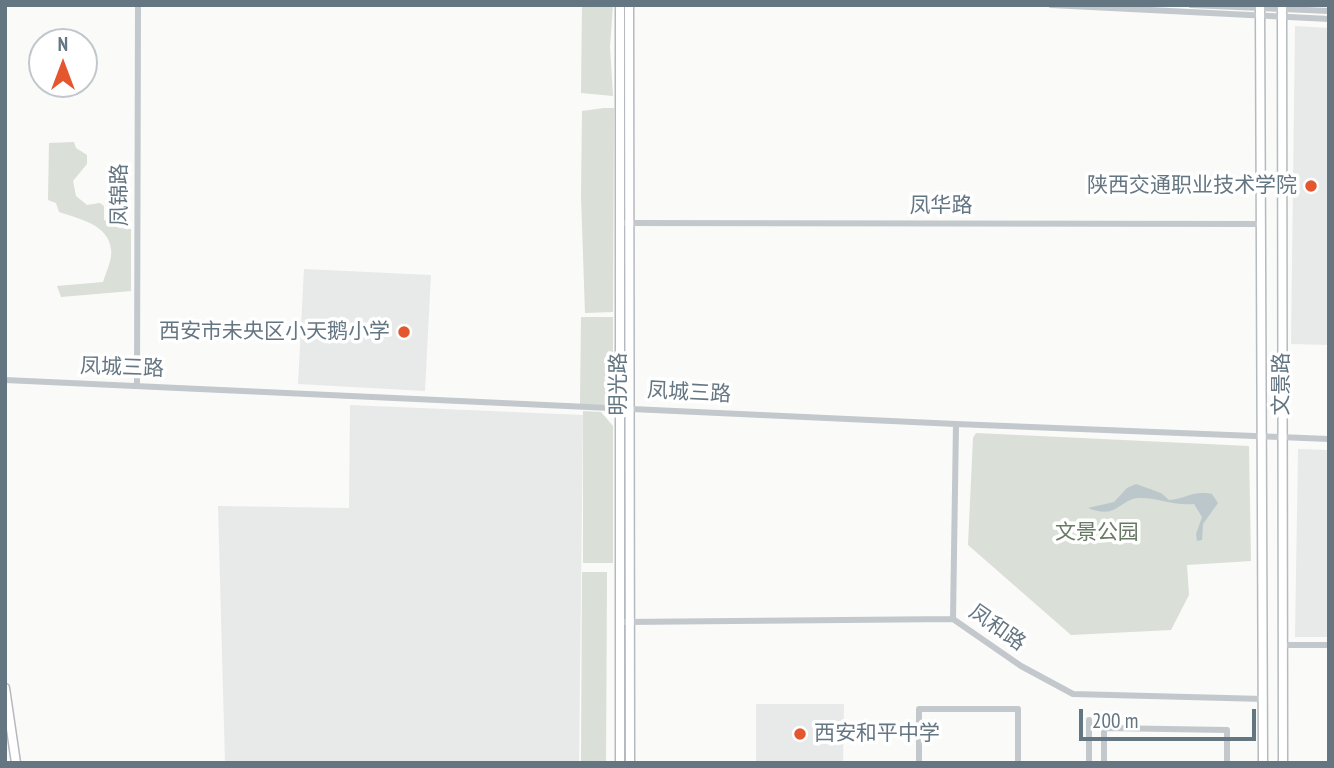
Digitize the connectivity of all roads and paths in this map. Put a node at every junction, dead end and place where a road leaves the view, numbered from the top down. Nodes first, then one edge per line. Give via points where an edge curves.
1 (138, 5) edge
2 (620, 5) edge
3 (629, 5) edge
4 (1051, 5) edge
5 (1191, 5) edge
6 (1260, 10) edge
7 (1282, 10) edge
8 (1329, 11) edge
9 (1329, 19) edge
10 (630, 223) junction
11 (620, 224) junction
12 (1262, 224) junction
13 (5, 380) edge
14 (137, 386) junction
15 (618, 408) junction
16 (630, 408) junction
17 (956, 424) junction
18 (1263, 435) junction
19 (1282, 437) junction
20 (1329, 439) edge
21 (953, 619) junction
22 (625, 622) junction
23 (1284, 645) junction
24 (1329, 645) edge
25 (5, 688) edge
26 (1264, 699) junction
27 (1089, 720) dead end
28 (16, 763) edge
29 (620, 763) edge
30 (630, 763) edge
31 (919, 763) edge
32 (1018, 763) edge
33 (1089, 763) edge
34 (1104, 763) edge
35 (1227, 763) edge
36 (1263, 763) edge
37 (1283, 763) edge

1 - 14 street, 凤锦路
2 - 11 main road, 明光路
3 - 10 main road, 明光路
4 - 6 street
5 - 6 street
6 - 7 street
6 - 12 main road, 文景路
7 - 8 street
7 - 9 street
7 - 19 main road, 文景路
10 - 11 street, 凤华路
10 - 12 street, 凤华路
10 - 16 main road, 明光路
11 - 15 main road, 明光路
12 - 18 main road, 文景路
13 - 14 street, 凤城三路
14 - 15 street, 凤城三路
15 - 16 street, 凤城三路
15 - 22 main road, 明光路
16 - 17 street, 凤城三路
16 - 22 main road, 明光路
17 - 18 street, 凤城三路
17 - 21 street
18 - 19 street, 凤城三路
18 - 26 main road, 文景路
19 - 20 street, 凤城三路
19 - 23 main road, 文景路
21 - 22 street, 凤和路
21 - 26 street, 凤和路 via 1020,666 1073,694
22 - 29 main road, 明光路
22 - 30 main road, 明光路
23 - 24 street
23 - 37 main road, 文景路
25 - 28 main road
26 - 36 main road, 文景路
27 - 33 street
31 - 32 street via 919,709 1018,709
34 - 35 street via 1104,728 1227,730

